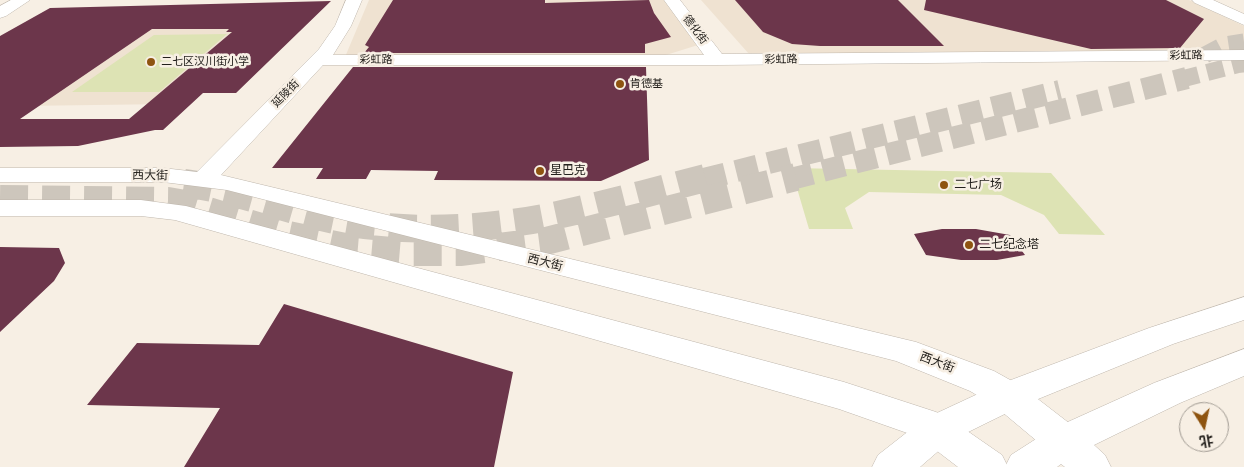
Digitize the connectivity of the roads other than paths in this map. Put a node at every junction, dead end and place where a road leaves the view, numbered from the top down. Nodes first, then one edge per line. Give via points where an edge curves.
1 (22, 0) edge
2 (354, 0) edge
3 (672, 0) edge
4 (1200, 0) edge
5 (0, 13) edge
6 (1242, 18) edge
7 (1244, 55) edge
8 (318, 60) junction
9 (717, 60) junction
10 (0, 175) edge
11 (204, 179) junction
12 (0, 208) edge
13 (1244, 308) edge
14 (1244, 362) edge
15 (1008, 396) junction
16 (937, 430) junction
17 (1064, 441) junction
18 (892, 467) edge
19 (988, 467) edge
20 (1025, 467) edge
21 (1091, 467) edge

1 - 5 street
2 - 8 street, 延陵街 via 343,26
3 - 9 street, 德化街
4 - 6 street
7 - 9 street, 彩虹路
8 - 9 street, 彩虹路
8 - 11 street, 延陵街
10 - 11 street, 西大街 via 163,175
11 - 15 street, 西大街 via 904,350 982,381
12 - 16 street via 141,208 177,212 844,396
13 - 15 street via 1160,336
14 - 17 street via 1167,393
15 - 16 street
15 - 17 street, 西大街
16 - 18 street
16 - 19 street
17 - 20 street
17 - 21 street, 西大街

